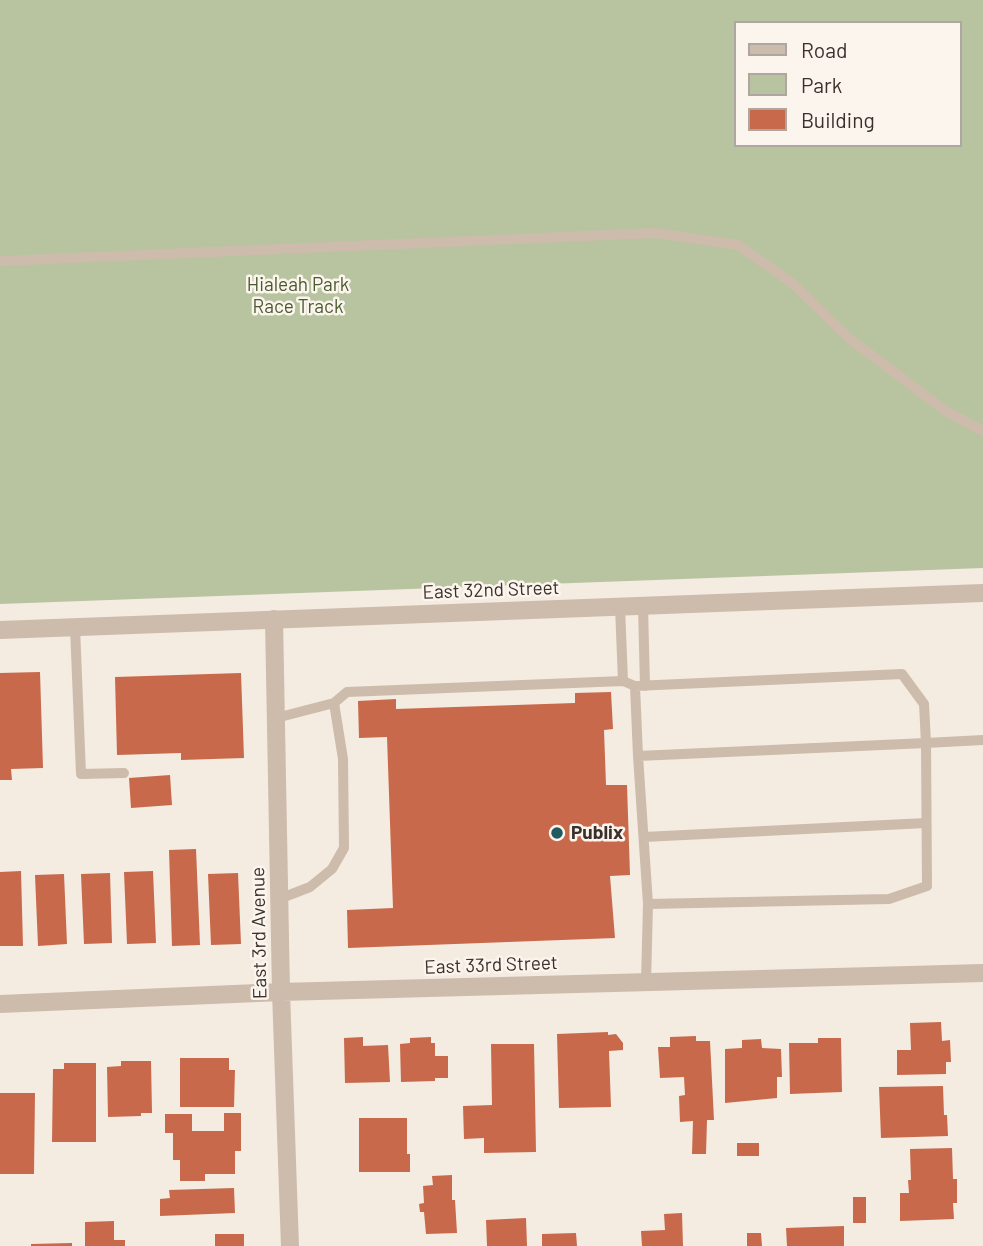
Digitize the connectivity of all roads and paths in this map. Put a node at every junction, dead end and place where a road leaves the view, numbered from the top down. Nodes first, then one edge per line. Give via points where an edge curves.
1 (0, 261) edge
2 (983, 431) edge
3 (983, 593) edge
4 (643, 606) junction
5 (620, 607) junction
6 (274, 620) junction
7 (75, 627) junction
8 (0, 630) edge
9 (623, 681) junction
10 (640, 686) junction
11 (334, 704) junction
12 (276, 718) junction
13 (983, 740) edge
14 (926, 743) junction
15 (638, 756) junction
16 (124, 773) dead end
17 (926, 823) junction
18 (643, 837) junction
19 (279, 899) junction
20 (648, 904) junction
21 (983, 973) edge
22 (646, 982) junction
23 (281, 992) junction
24 (0, 1004) edge
25 (290, 1246) edge

1 - 2 lane via 655,233 738,245 792,283 850,339 947,412
3 - 4 street, East 32nd Street
4 - 5 street, East 32nd Street
4 - 10 lane
5 - 6 street, East 32nd Street
5 - 9 lane
6 - 7 street, East 32nd Street
6 - 12 street, East 3rd Avenue
7 - 8 street, East 32nd Street
7 - 16 lane via 81,774
9 - 10 lane
9 - 11 lane via 347,692
10 - 14 lane via 902,674 923,704
10 - 15 lane
11 - 12 lane
11 - 19 lane via 343,760 344,848 332,869 310,887
12 - 19 street, East 3rd Avenue
13 - 14 lane
14 - 15 lane
14 - 17 lane
15 - 18 lane
17 - 18 lane
17 - 20 lane via 927,886 889,899
18 - 20 lane
19 - 23 street, East 3rd Avenue
20 - 22 lane
21 - 22 street, East 33rd Street
22 - 23 street, East 33rd Street
23 - 24 street, East 33rd Street
23 - 25 street, East 3rd Avenue

